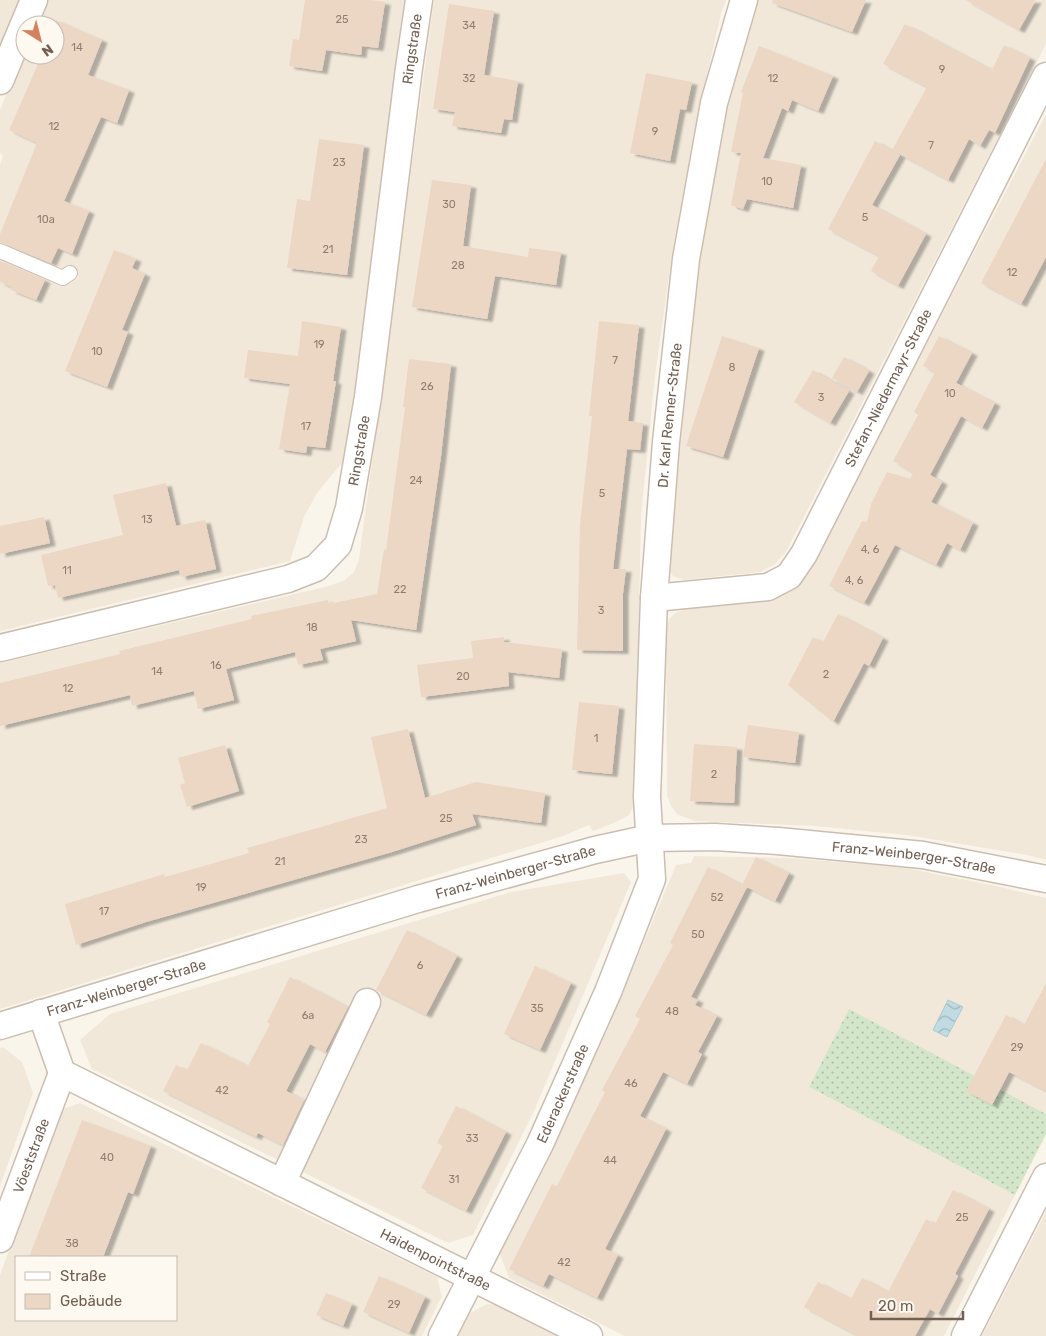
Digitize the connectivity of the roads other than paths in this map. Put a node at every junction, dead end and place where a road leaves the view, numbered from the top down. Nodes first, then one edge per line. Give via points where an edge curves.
1 (34, 0) edge
2 (419, 0) edge
3 (744, 0) edge
4 (1046, 76) edge
5 (0, 81) edge
6 (0, 251) edge
7 (70, 272) dead end
8 (654, 598) junction
9 (0, 648) edge
10 (650, 838) junction
11 (1046, 879) edge
12 (367, 1002) dead end
13 (41, 1013) junction
14 (0, 1026) edge
15 (62, 1073) junction
16 (1046, 1177) edge
17 (282, 1183) junction
18 (0, 1239) edge
19 (472, 1277) junction
20 (442, 1336) edge
21 (589, 1336) edge
22 (965, 1336) edge

1 - 5 street
2 - 9 street, Ringstraße via 368,397 349,508 338,545 316,568 288,579
3 - 8 street, Dr. Karl Renner-Straße via 714,103 686,258 666,442
4 - 8 street, Stefan-Niedermayr-Straße via 804,554 789,576 768,587
6 - 7 lane via 63,278
8 - 10 street, Dr. Karl Renner-Straße via 647,797
10 - 11 street, Franz-Weinberger-Straße via 773,840 922,855
10 - 13 street, Franz-Weinberger-Straße via 512,872
10 - 19 street, Ederackerstraße via 652,879 608,992 540,1144
12 - 17 street
13 - 14 street, Franz-Weinberger-Straße
13 - 15 street
15 - 17 street, Haidenpointstraße
15 - 18 street, Vöeststraße
16 - 22 street
17 - 19 street, Haidenpointstraße
19 - 20 street, Ederackerstraße
19 - 21 street, Haidenpointstraße

